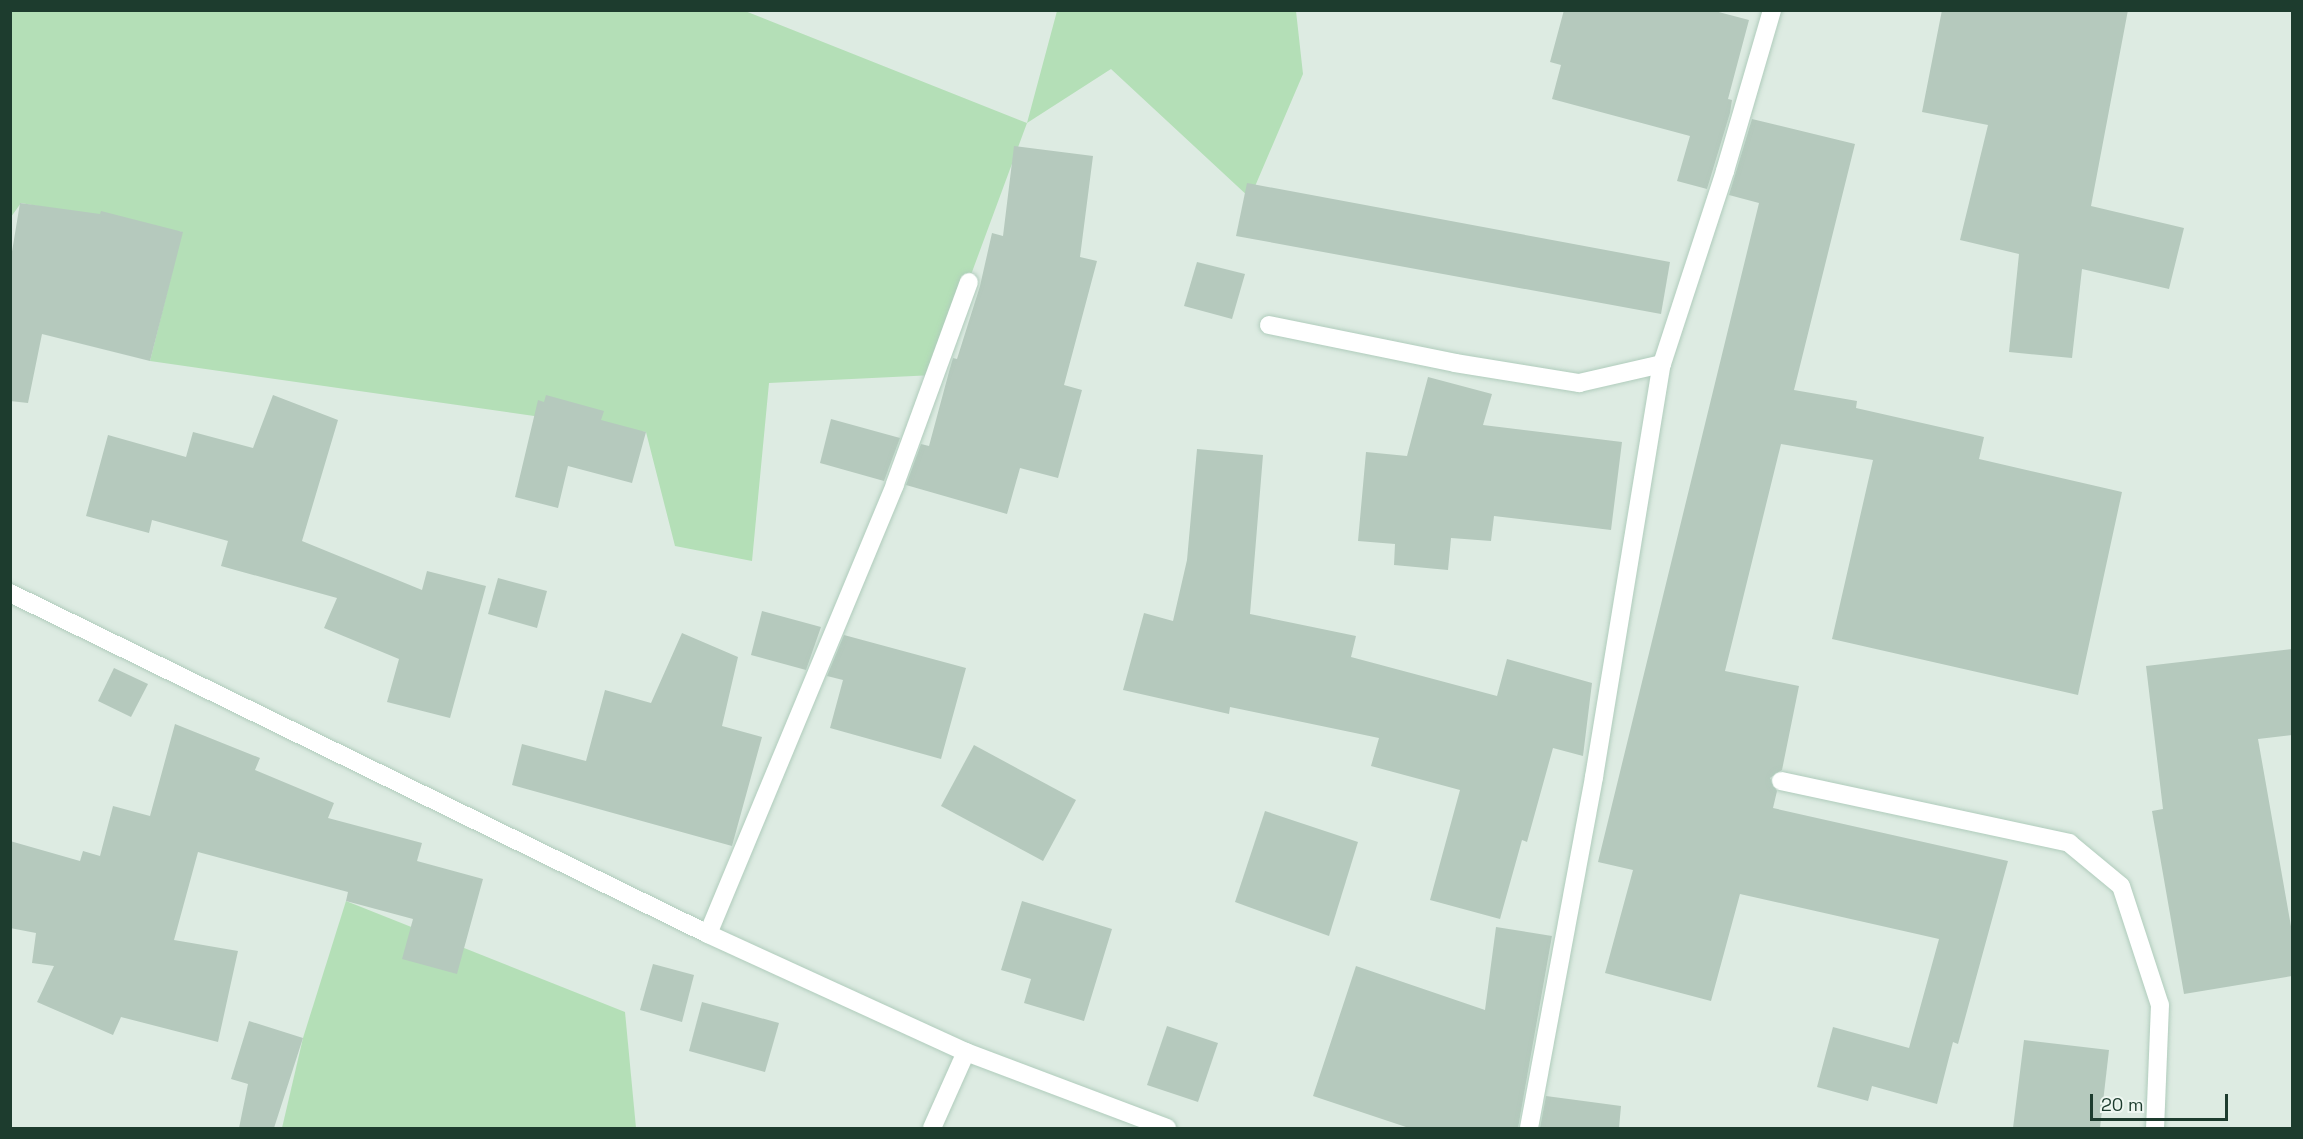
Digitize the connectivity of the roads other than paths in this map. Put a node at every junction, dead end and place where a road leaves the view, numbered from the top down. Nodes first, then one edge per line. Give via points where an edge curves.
1 (1772, 10) edge
2 (969, 282) dead end
3 (1269, 326) dead end
4 (1662, 364) junction
5 (10, 593) edge
6 (1781, 781) dead end
7 (708, 934) junction
8 (966, 1052) junction
9 (1156, 1127) edge
10 (933, 1128) edge
11 (1530, 1128) edge
12 (2155, 1128) edge

1 - 4 street
2 - 7 street via 895,484
3 - 4 street via 1580,383
4 - 11 street via 1594,777
5 - 7 street
6 - 12 street via 2069,843 2121,886 2160,1005
7 - 8 street
8 - 9 street
8 - 10 street

